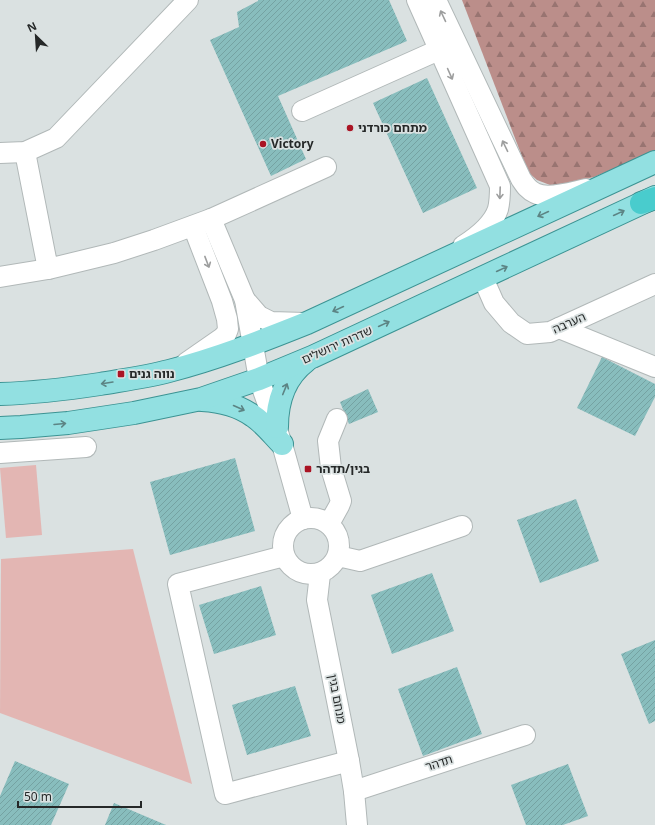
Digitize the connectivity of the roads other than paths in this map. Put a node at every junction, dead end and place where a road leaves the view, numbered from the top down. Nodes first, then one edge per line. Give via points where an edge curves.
1 (188, 0) edge
2 (417, 0) edge
3 (436, 0) edge
4 (448, 46) junction
5 (302, 111) dead end
6 (25, 152) junction
7 (0, 153) edge
8 (655, 162) edge
9 (326, 166) dead end
10 (613, 182) junction
11 (650, 199) edge
12 (202, 222) junction
13 (48, 269) junction
14 (424, 270) junction
15 (0, 277) edge
16 (483, 278) junction
17 (655, 284) edge
18 (245, 300) junction
19 (307, 323) junction
20 (559, 328) junction
21 (253, 344) junction
22 (312, 357) junction
23 (655, 367) edge
24 (169, 371) junction
25 (259, 379) junction
26 (0, 394) edge
27 (201, 399) junction
28 (337, 419) dead end
29 (0, 428) edge
30 (280, 436) junction
31 (86, 447) dead end
32 (0, 453) edge
33 (303, 519) junction
34 (329, 524) junction
35 (462, 526) dead end
36 (284, 556) junction
37 (338, 556) junction
38 (320, 574) junction
39 (525, 735) dead end
40 (349, 761) junction
41 (354, 792) junction
42 (357, 825) edge

1 - 6 street via 56,138
2 - 4 street
4 -> 3 street
4 - 5 street
10 -> 4 street via 554,195 542,196 534,193 521,179
4 -> 14 street via 500,186 500,194 498,209 482,232
6 - 7 street
6 - 13 street
8 - 10 main road
9 - 12 street
10 -> 14 main road
16 -> 11 main road, שדרות ירושלים
12 - 13 street via 114,253
12 - 18 street
12 -> 24 street via 228,329 215,344
13 - 15 street
14 -> 19 main road
16 - 20 street, הערבה via 494,303 511,323 527,334 550,332
22 -> 16 main road, שדרות ירושלים
17 - 20 street, הערבה
18 - 19 street via 259,316 271,322
18 - 21 street
19 - 21 main road
20 - 23 street
21 - 24 main road
21 - 25 street
22 - 25 main road, שדרות ירושלים
30 -> 22 main road via 277,413 288,381 301,365
24 -> 26 main road via 71,388
25 - 27 main road, שדרות ירושלים
25 - 30 street
29 -> 27 main road, שדרות ירושלים via 68,423
27 -> 30 main road via 216,400 243,410
28 - 34 street via 328,441 331,468 341,501
30 - 33 street
31 - 32 street
33 - 34 street via 312,517
33 - 36 street via 294,523 288,530 284,538
34 - 37 street via 339,538
35 - 37 street via 360,561
36 - 38 street via 295,570 311,575
36 - 40 street via 178,584 224,794
37 - 38 street via 334,564
38 - 40 street, מנחם בגין via 317,600
39 - 41 street, תדהר
40 - 41 street, מנחם בגין
41 - 42 street, מנחם בגין

